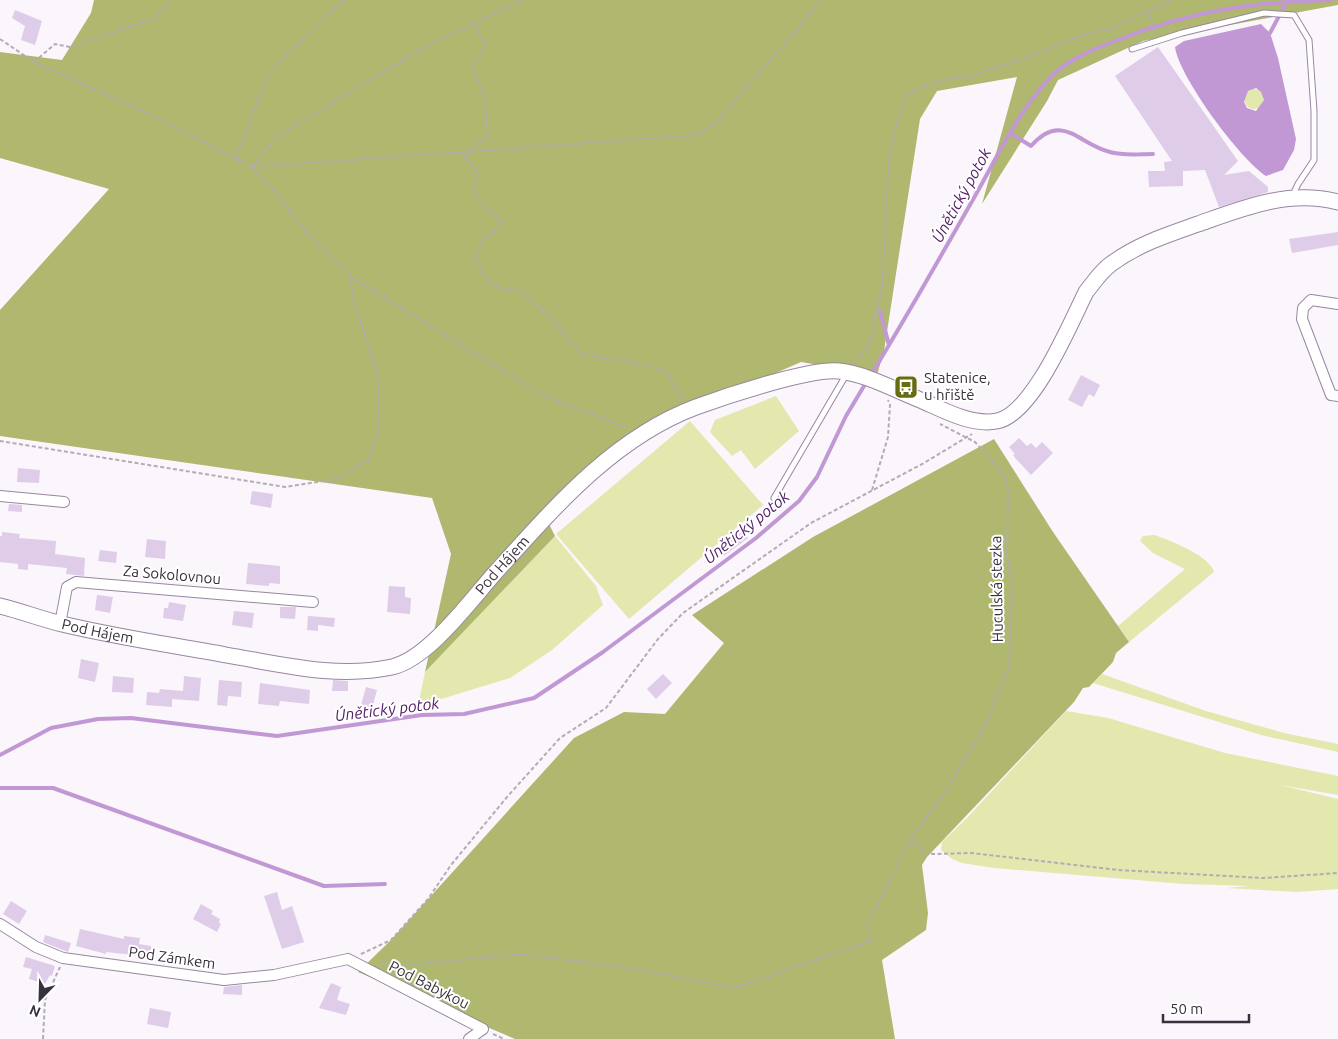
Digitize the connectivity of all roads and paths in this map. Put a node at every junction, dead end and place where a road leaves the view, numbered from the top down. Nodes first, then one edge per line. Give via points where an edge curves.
1 (170, 0) edge
2 (344, 0) edge
3 (523, 0) edge
4 (822, 0) edge
5 (1166, 0) edge
6 (1172, 0) edge
7 (1161, 4) junction
8 (1148, 10) junction
9 (474, 24) junction
10 (0, 39) edge
11 (1157, 41) junction
12 (1132, 50) dead end
13 (34, 62) junction
14 (468, 152) junction
15 (236, 160) junction
16 (252, 167) junction
17 (1291, 198) junction
18 (1338, 202) edge
19 (350, 276) junction
20 (1338, 304) edge
21 (852, 371) junction
22 (880, 383) junction
23 (1338, 396) edge
24 (689, 410) junction
25 (934, 419) dead end
26 (983, 422) junction
27 (641, 433) junction
28 (967, 438) junction
29 (0, 441) edge
30 (872, 490) junction
31 (0, 496) edge
32 (774, 498) dead end
33 (64, 502) dead end
34 (313, 602) dead end
35 (0, 606) edge
36 (60, 624) junction
37 (911, 839) junction
38 (1338, 873) edge
39 (0, 924) edge
40 (64, 958) junction
41 (348, 959) junction
42 (374, 962) dead end
43 (44, 1039) edge
44 (469, 1039) edge

1 - 13 path via 156,18 70,47 55,44
2 - 15 path via 268,73
3 - 9 path
4 - 14 path via 714,125 698,134
5 - 7 path
6 - 7 path
7 - 8 path
8 - 11 path
8 - 21 path via 1113,28 1082,35 971,76 942,80 906,96 889,161 882,287 870,342
9 - 14 path via 486,46 472,65 485,98 488,136
9 - 16 path via 421,49 278,136
10 - 13 path
11 - 12 lane
11 - 17 lane via 1264,13 1294,15 1309,40 1314,160
13 - 15 path via 154,116
14 - 16 path
14 - 24 path via 464,156 478,172 474,194 502,224 482,241 474,258 488,282 505,291 521,291 547,314 581,354 667,372
15 - 16 path
16 - 19 path via 299,224
17 - 18 street via 1310,197
17 - 26 street via 1258,203 1144,243 1110,264 1086,292 1031,396 1012,415 998,421
19 - 27 path via 542,395
19 - 29 path via 354,301 379,378 379,426 370,459 336,479 284,487
20 - 23 street via 1311,300 1303,308 1302,319 1332,395
21 - 22 street, Pod Hájem
21 - 24 street, Pod Hájem via 808,375
21 - 32 lane
22 - 26 street, Pod Hájem via 959,416
22 - 30 path via 890,405 888,437
24 - 27 street, Pod Hájem
25 - 28 path, Huculská stezka
26 - 28 path
27 - 36 street, Pod Hájem via 582,482 433,641 403,664 362,671 316,670
28 - 30 path
28 - 37 path, Huculská stezka via 975,442 1004,475 1008,490 1007,555 1012,583 1008,667 986,723 951,783
30 - 41 path via 811,523 683,613 658,639 606,708 560,738 547,752 391,940
31 - 33 street
34 - 36 street, Za Sokolovnou via 76,582 67,587
35 - 36 street, Pod Hájem
37 - 38 path via 921,851 933,854 971,853 1118,870 1264,878
37 - 42 path, Huculská stezka via 866,925 871,941 734,988 522,954 399,966
39 - 40 street, Pod Zámkem via 36,947
40 - 41 street, Pod Zámkem via 224,980 274,975
40 - 43 path via 45,1000
41 - 44 street, Pod Babykou via 483,1029

